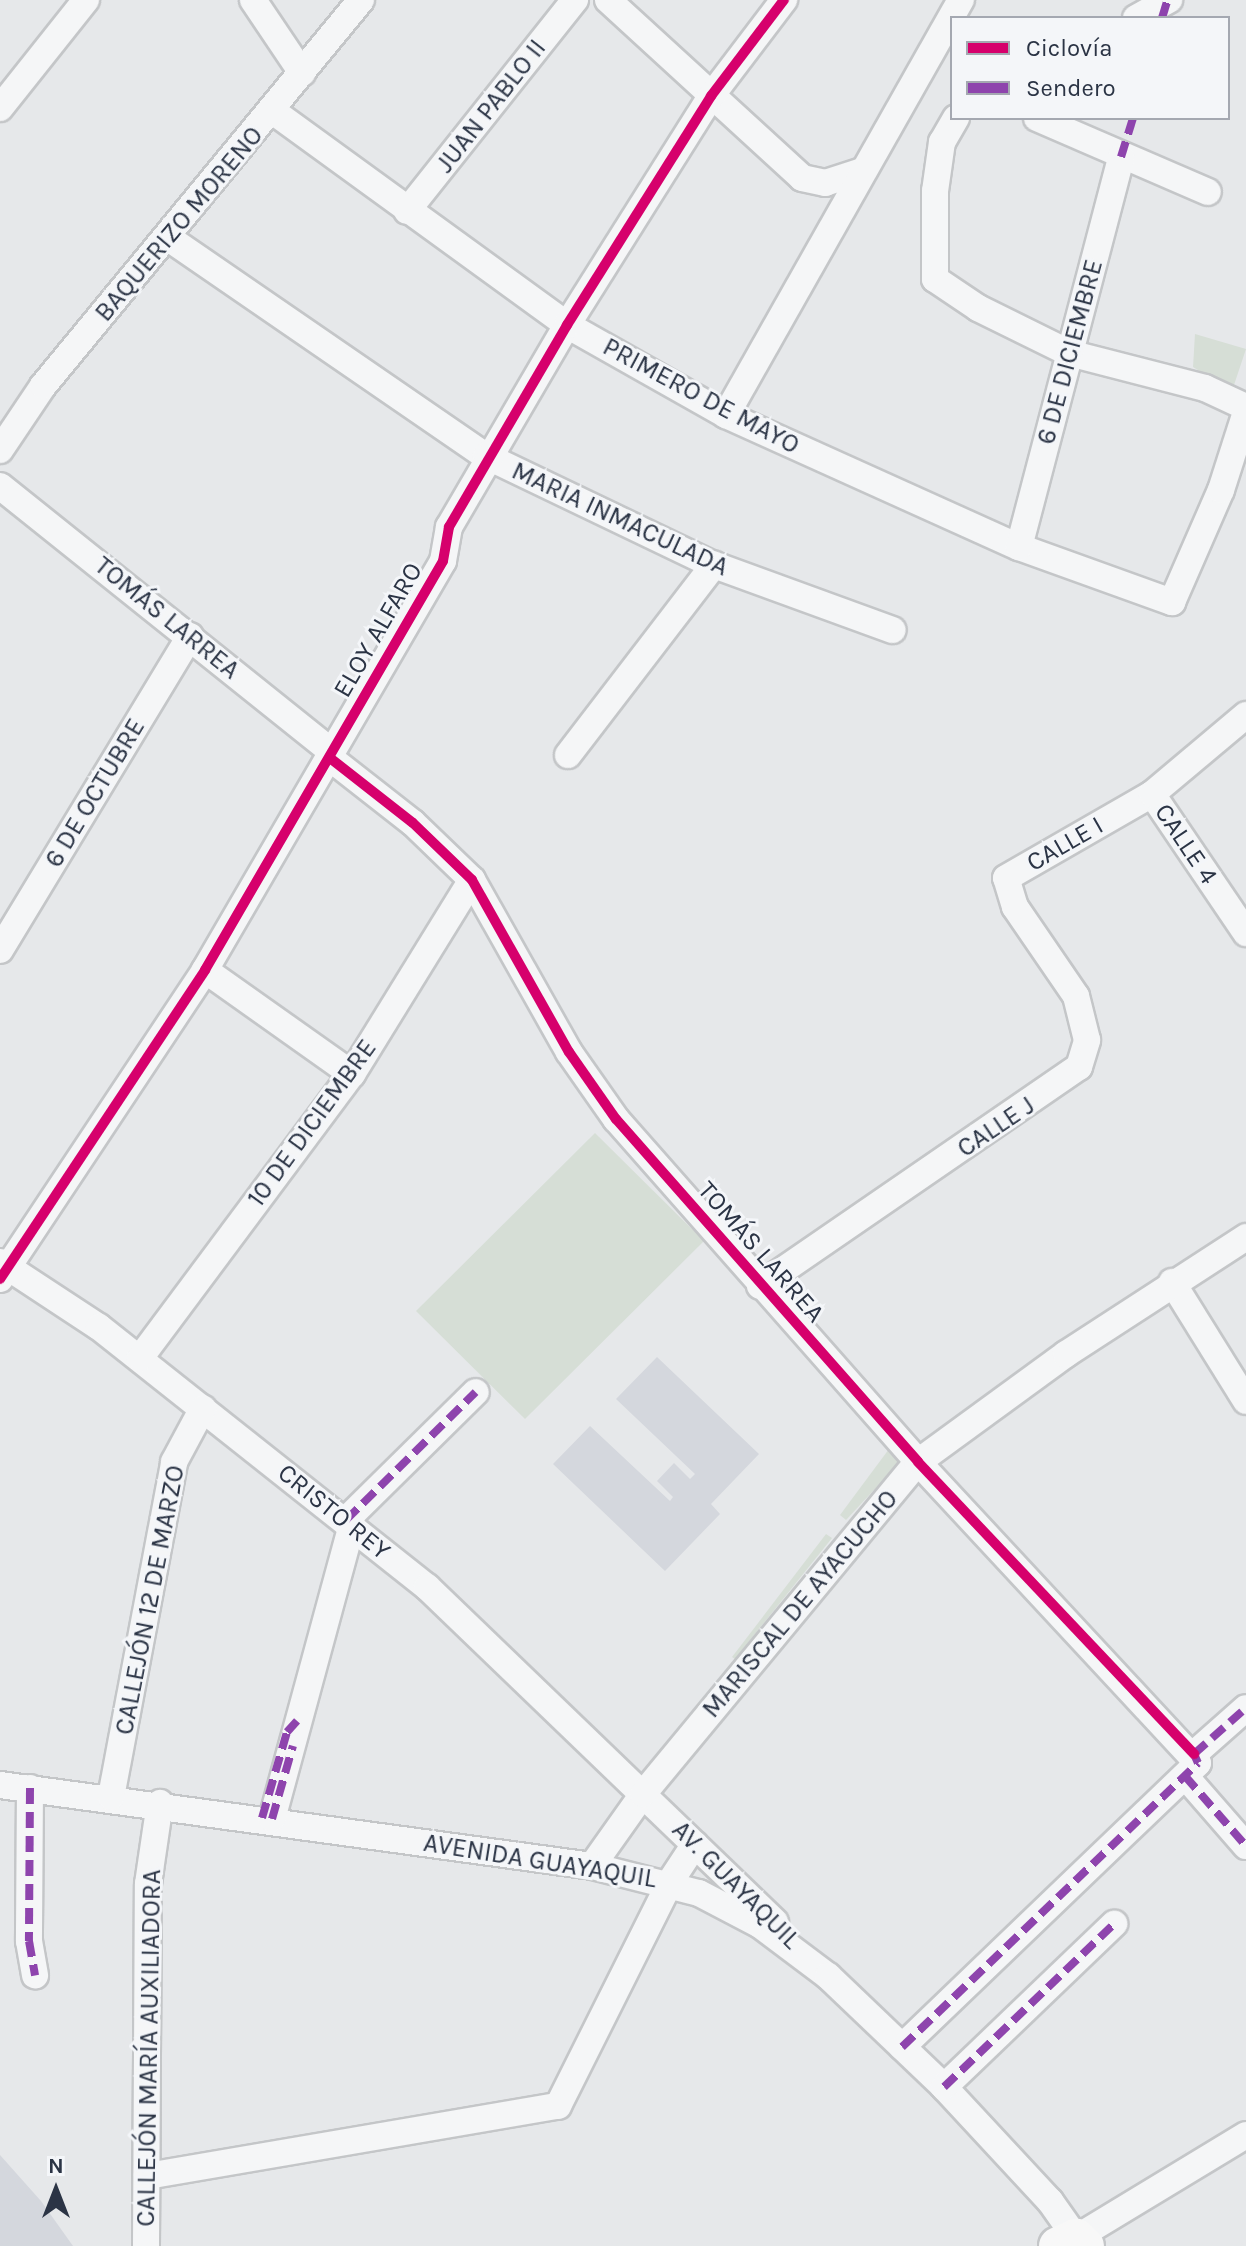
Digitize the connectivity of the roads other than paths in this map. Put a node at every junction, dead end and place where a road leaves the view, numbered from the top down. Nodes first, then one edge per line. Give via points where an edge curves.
1 (86, 0) edge
2 (253, 0) edge
3 (361, 0) edge
4 (575, 0) edge
5 (608, 0) edge
6 (784, 0) edge
7 (1169, 0) edge
8 (1140, 16) edge
9 (950, 19) edge
10 (302, 73) junction
11 (711, 96) junction
12 (0, 108) edge
13 (274, 112) junction
14 (955, 120) edge
15 (1041, 120) edge
16 (1121, 157) junction
17 (861, 171) junction
18 (1208, 192) dead end
19 (407, 211) junction
20 (167, 237) junction
21 (567, 325) junction
22 (1069, 353) junction
23 (1246, 410) edge
24 (726, 415) junction
25 (0, 450) edge
26 (486, 456) junction
27 (0, 486) edge
28 (1019, 547) junction
29 (714, 565) junction
30 (893, 630) dead end
31 (190, 636) junction
32 (1246, 715) edge
33 (331, 755) junction
34 (568, 755) dead end
35 (1152, 794) junction
36 (472, 880) junction
37 (1015, 907) joint
38 (1246, 933) edge
39 (0, 950) edge
40 (205, 970) junction
41 (352, 1074) junction
42 (1246, 1237) edge
43 (2, 1269) edge
44 (1172, 1282) junction
45 (760, 1286) junction
46 (140, 1358) junction
47 (476, 1392) dead end
48 (1246, 1401) edge
49 (203, 1408) junction
50 (918, 1462) junction
51 (349, 1523) junction
52 (1246, 1708) edge
53 (1189, 1765) junction
54 (0, 1785) edge
55 (30, 1788) junction
56 (643, 1794) junction
57 (111, 1797) junction
58 (160, 1803) junction
59 (267, 1819) junction
60 (695, 1844) junction
61 (1246, 1846) edge
62 (592, 1866) junction
63 (670, 1882) junction
64 (1114, 1924) dead end
65 (35, 1975) dead end
66 (828, 1976) junction
67 (902, 2047) junction
68 (944, 2087) junction
69 (1246, 2135) edge
70 (147, 2176) junction
71 (1073, 2243) edge
72 (146, 2246) edge

1 - 12 street
2 - 10 street
3 - 10 street, BAQUERIZO MORENO
4 - 19 street, JUAN PABLO II
5 - 11 street
6 - 11 street, ELOY ALFARO
7 - 8 street
9 - 17 street
10 - 13 street, BAQUERIZO MORENO
11 - 17 street via 802,178 825,183
11 - 21 street, ELOY ALFARO
13 - 19 street, PRIMERO DE MAYO
13 - 20 street, BAQUERIZO MORENO
14 - 22 street via 942,142 935,191 935,279 978,308
15 - 16 street
16 - 18 street
16 - 22 street, 6 DE DICIEMBRE
17 - 24 street
19 - 21 street, PRIMERO DE MAYO
20 - 25 street, BAQUERIZO MORENO via 43,386
20 - 26 street, MARIA INMACULADA
21 - 24 street, PRIMERO DE MAYO
21 - 26 street, ELOY ALFARO
22 - 23 street via 1205,388
22 - 28 street, 6 DE DICIEMBRE
23 - 28 street, PRIMERO DE MAYO via 1221,490 1172,602
24 - 28 street, PRIMERO DE MAYO
26 - 29 street, MARIA INMACULADA
26 - 33 street, ELOY ALFARO via 449,527 443,561
27 - 31 street, TOMÁS LARREA
29 - 30 street, MARIA INMACULADA
29 - 34 street
31 - 33 street, TOMÁS LARREA
31 - 39 street, 6 DE OCTUBRE
32 - 35 street
33 - 36 street, TOMÁS LARREA
33 - 40 street, ELOY ALFARO
35 - 37 street, CALLE I via 1006,878
35 - 38 street, CALLE 4
36 - 41 street, 10 DE DICIEMBRE
36 - 45 street, TOMÁS LARREA via 591,1084
37 - 45 street, CALLE J via 1076,996 1087,1040 1079,1067
40 - 41 street
40 - 43 street, ELOY ALFARO
41 - 46 street, 10 DE DICIEMBRE
42 - 44 street, MARISCAL DE AYACUCHO
43 - 46 street, CRISTO REY
44 - 48 street
44 - 50 street, MARISCAL DE AYACUCHO
45 - 50 street, TOMÁS LARREA
46 - 49 street, CRISTO REY
47 - 51 street
49 - 51 street, CRISTO REY
49 - 57 street, CALLEJÓN 12 DE MARZO via 174,1462
50 - 53 street, TOMÁS LARREA
50 - 56 street, MARISCAL DE AYACUCHO
51 - 56 street, CRISTO REY via 427,1587
51 - 59 street
52 - 53 street
53 - 61 street, TOMÁS LARREA
53 - 67 street via 1051,1908 976,1970
54 - 55 street, AVENIDA GUAYAQUIL
55 - 57 street, AVENIDA GUAYAQUIL
55 - 65 street via 29,1941
56 - 60 street, AV. GUAYAQUIL
56 - 62 street, MARISCAL DE AYACUCHO
57 - 58 street, AVENIDA GUAYAQUIL
58 - 59 street, AVENIDA GUAYAQUIL
58 - 70 street, CALLEJÓN MARÍA AUXILIADORA via 148,1884
59 - 62 street, AVENIDA GUAYAQUIL
60 - 63 street
60 - 66 street, AV. GUAYAQUIL
62 - 63 street, AVENIDA GUAYAQUIL
63 - 66 street, AVENIDA GUAYAQUIL via 749,1919
63 - 70 street via 558,2106
64 - 68 street
66 - 67 street, AVENIDA GUAYAQUIL
67 - 68 street, AVENIDA GUAYAQUIL
68 - 71 street, AVENIDA GUAYAQUIL via 1050,2201
69 - 71 street
70 - 72 street, CALLEJÓN MARÍA AUXILIADORA

